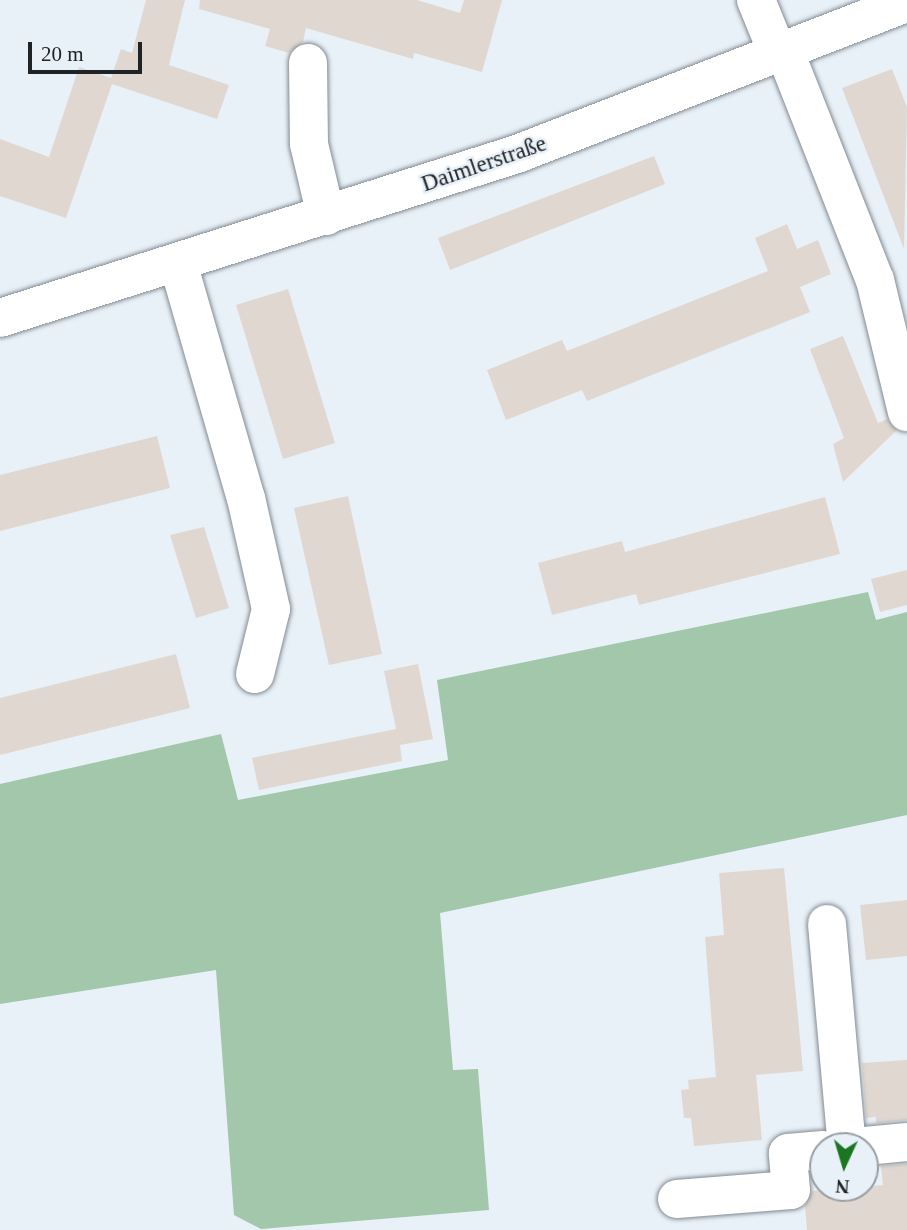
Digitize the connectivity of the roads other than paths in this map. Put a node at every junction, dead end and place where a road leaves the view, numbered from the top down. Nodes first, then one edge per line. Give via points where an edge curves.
1 (756, 0) edge
2 (907, 3) edge
3 (781, 53) junction
4 (308, 63) dead end
5 (326, 216) junction
6 (178, 263) junction
7 (0, 318) edge
8 (907, 412) edge
9 (255, 674) dead end
10 (827, 924) dead end
11 (846, 1132) edge
12 (907, 1142) edge
13 (879, 1145) edge
14 (809, 1151) edge
15 (677, 1199) dead end

1 - 3 street
2 - 3 street, Daimlerstraße
3 - 5 street, Daimlerstraße via 517,154
3 - 8 street via 874,280
4 - 5 street via 309,144
5 - 6 street, Daimlerstraße
6 - 7 street, Daimlerstraße
6 - 9 street via 246,498 271,609
10 - 11 street
12 - 13 street
14 - 15 street via 788,1153 791,1190

